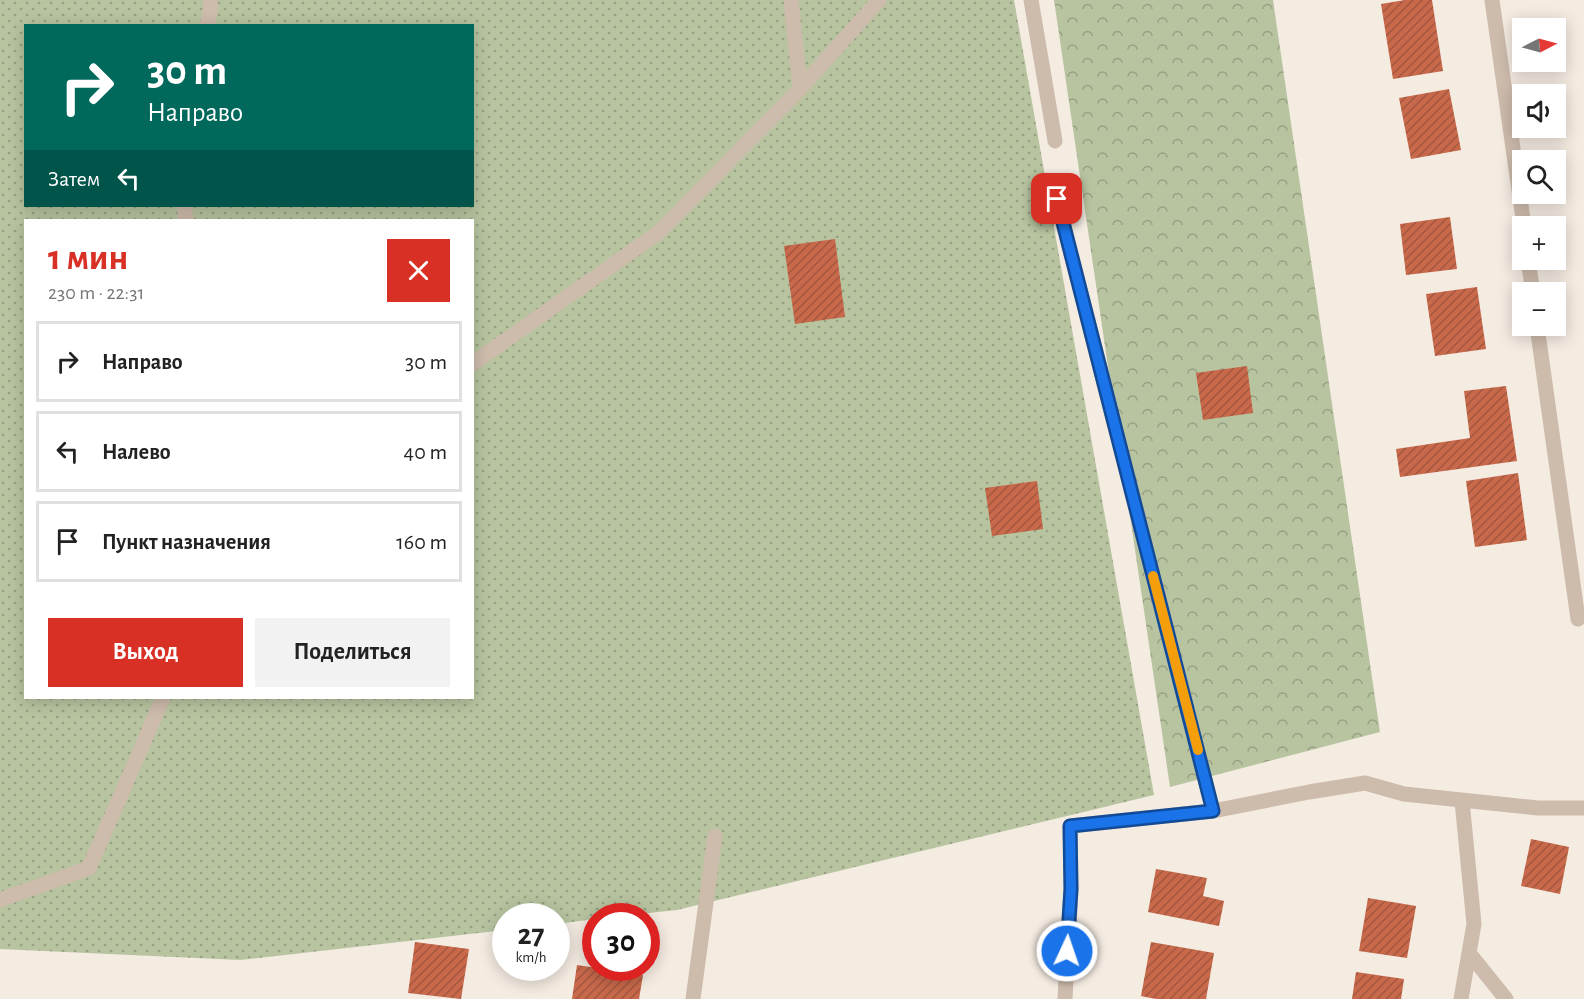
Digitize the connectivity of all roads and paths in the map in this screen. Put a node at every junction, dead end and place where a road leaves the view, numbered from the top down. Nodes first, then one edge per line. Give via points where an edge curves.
1 (210, 0) edge
2 (791, 0) edge
3 (879, 0) edge
4 (1031, 0) edge
5 (1492, 0) edge
6 (207, 24) edge
7 (800, 89) junction
8 (1055, 141) dead end
9 (1057, 199) dead end
10 (1523, 216) edge
11 (1538, 336) edge
12 (474, 363) edge
13 (1578, 619) dead end
14 (163, 699) edge
15 (1462, 801) junction
16 (1584, 808) edge
17 (1213, 811) junction
18 (715, 836) dead end
19 (0, 900) edge
20 (1469, 952) junction
21 (693, 999) edge
22 (1065, 999) edge
23 (1461, 999) edge
24 (1506, 999) edge

1 - 6 street
2 - 7 street
3 - 7 street
4 - 8 street
5 - 10 street
7 - 12 street via 658,234
9 - 17 street
11 - 13 street
14 - 19 street via 89,868
15 - 16 street
15 - 17 street via 1404,794 1365,783
15 - 20 street via 1474,924
17 - 22 street via 1070,826
18 - 21 street
20 - 23 street
20 - 24 street

